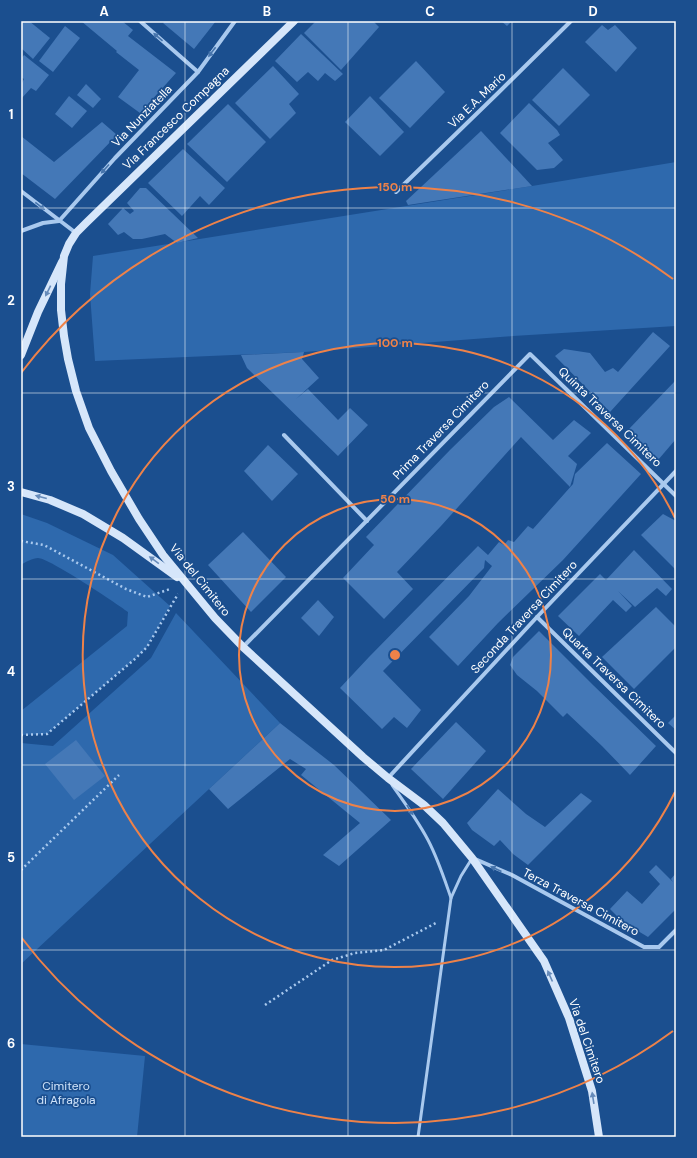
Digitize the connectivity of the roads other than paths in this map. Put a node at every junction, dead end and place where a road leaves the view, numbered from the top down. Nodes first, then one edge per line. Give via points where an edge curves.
1 (140, 21) edge
2 (235, 21) edge
3 (294, 21) edge
4 (571, 21) edge
5 (198, 72) junction
6 (21, 191) edge
7 (396, 192) dead end
8 (59, 220) junction
9 (21, 231) edge
10 (76, 233) junction
11 (64, 256) junction
12 (530, 354) joint
13 (21, 355) edge
14 (284, 435) dead end
15 (676, 471) edge
16 (663, 483) junction
17 (21, 492) edge
18 (676, 496) edge
19 (367, 521) junction
20 (185, 583) junction
21 (537, 617) junction
22 (243, 647) junction
23 (676, 753) edge
24 (388, 778) junction
25 (472, 858) junction
26 (451, 898) junction
27 (676, 930) edge
28 (418, 1137) edge
29 (599, 1137) edge

5 -> 1 street
2 -> 5 street, Via Nunziatella
3 - 10 main road, Via Francesco Compagna
4 - 7 street, Via E.A. Mario
5 -> 8 street, Via Nunziatella
6 -> 8 street
8 - 9 street via 42,222
8 - 10 street
10 - 11 main road, Via del Cimitero
11 -> 13 main road
11 - 20 main road, Via del Cimitero via 61,310 64,336 76,391 89,428 139,519
12 - 16 street, Quinta Traversa Cimitero
12 - 19 street, Prima Traversa Cimitero
14 - 19 street
15 - 16 street, Seconda Traversa Cimitero
16 - 18 street, Quinta Traversa Cimitero
16 - 21 street, Seconda Traversa Cimitero
20 -> 17 main road via 124,538 83,514 50,500
19 - 22 street, Prima Traversa Cimitero
20 - 22 main road, Via del Cimitero
21 - 23 street, Quarta Traversa Cimitero
21 - 24 street, Seconda Traversa Cimitero
22 - 24 main road, Via del Cimitero
24 - 25 main road, Via del Cimitero via 443,823
24 -> 26 lane via 428,840
25 - 26 lane
27 -> 25 street, Terza Traversa Cimitero via 659,947 644,947 512,875
29 -> 25 main road, Via del Cimitero via 592,1091 572,1026 544,961
26 - 28 lane

